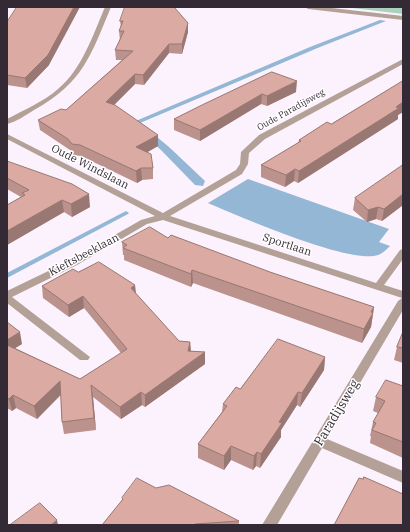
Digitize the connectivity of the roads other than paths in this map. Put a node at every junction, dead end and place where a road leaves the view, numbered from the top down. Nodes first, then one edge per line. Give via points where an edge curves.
1 (108, 7) edge
2 (308, 7) edge
3 (403, 18) edge
4 (403, 61) edge
5 (7, 122) edge
6 (7, 136) edge
7 (163, 217) junction
8 (403, 252) edge
9 (378, 287) junction
10 (7, 295) edge
11 (403, 295) edge
12 (7, 298) edge
13 (403, 300) edge
14 (84, 357) dead end
15 (320, 441) junction
16 (403, 477) edge
17 (269, 525) edge

1 - 5 street via 83,63 65,87
2 - 3 street
4 - 7 street, Oude Paradijsweg via 262,137 246,152 244,164 239,172
6 - 7 street, Oude Windslaan
7 - 9 street, Sportlaan
7 - 10 street, Kieftsbeeklaan via 144,222 73,263
8 - 9 street
9 - 11 street, Sportlaan
12 - 14 street
13 - 15 street, Paradijsweg
15 - 16 street
15 - 17 street, Paradijsweg

